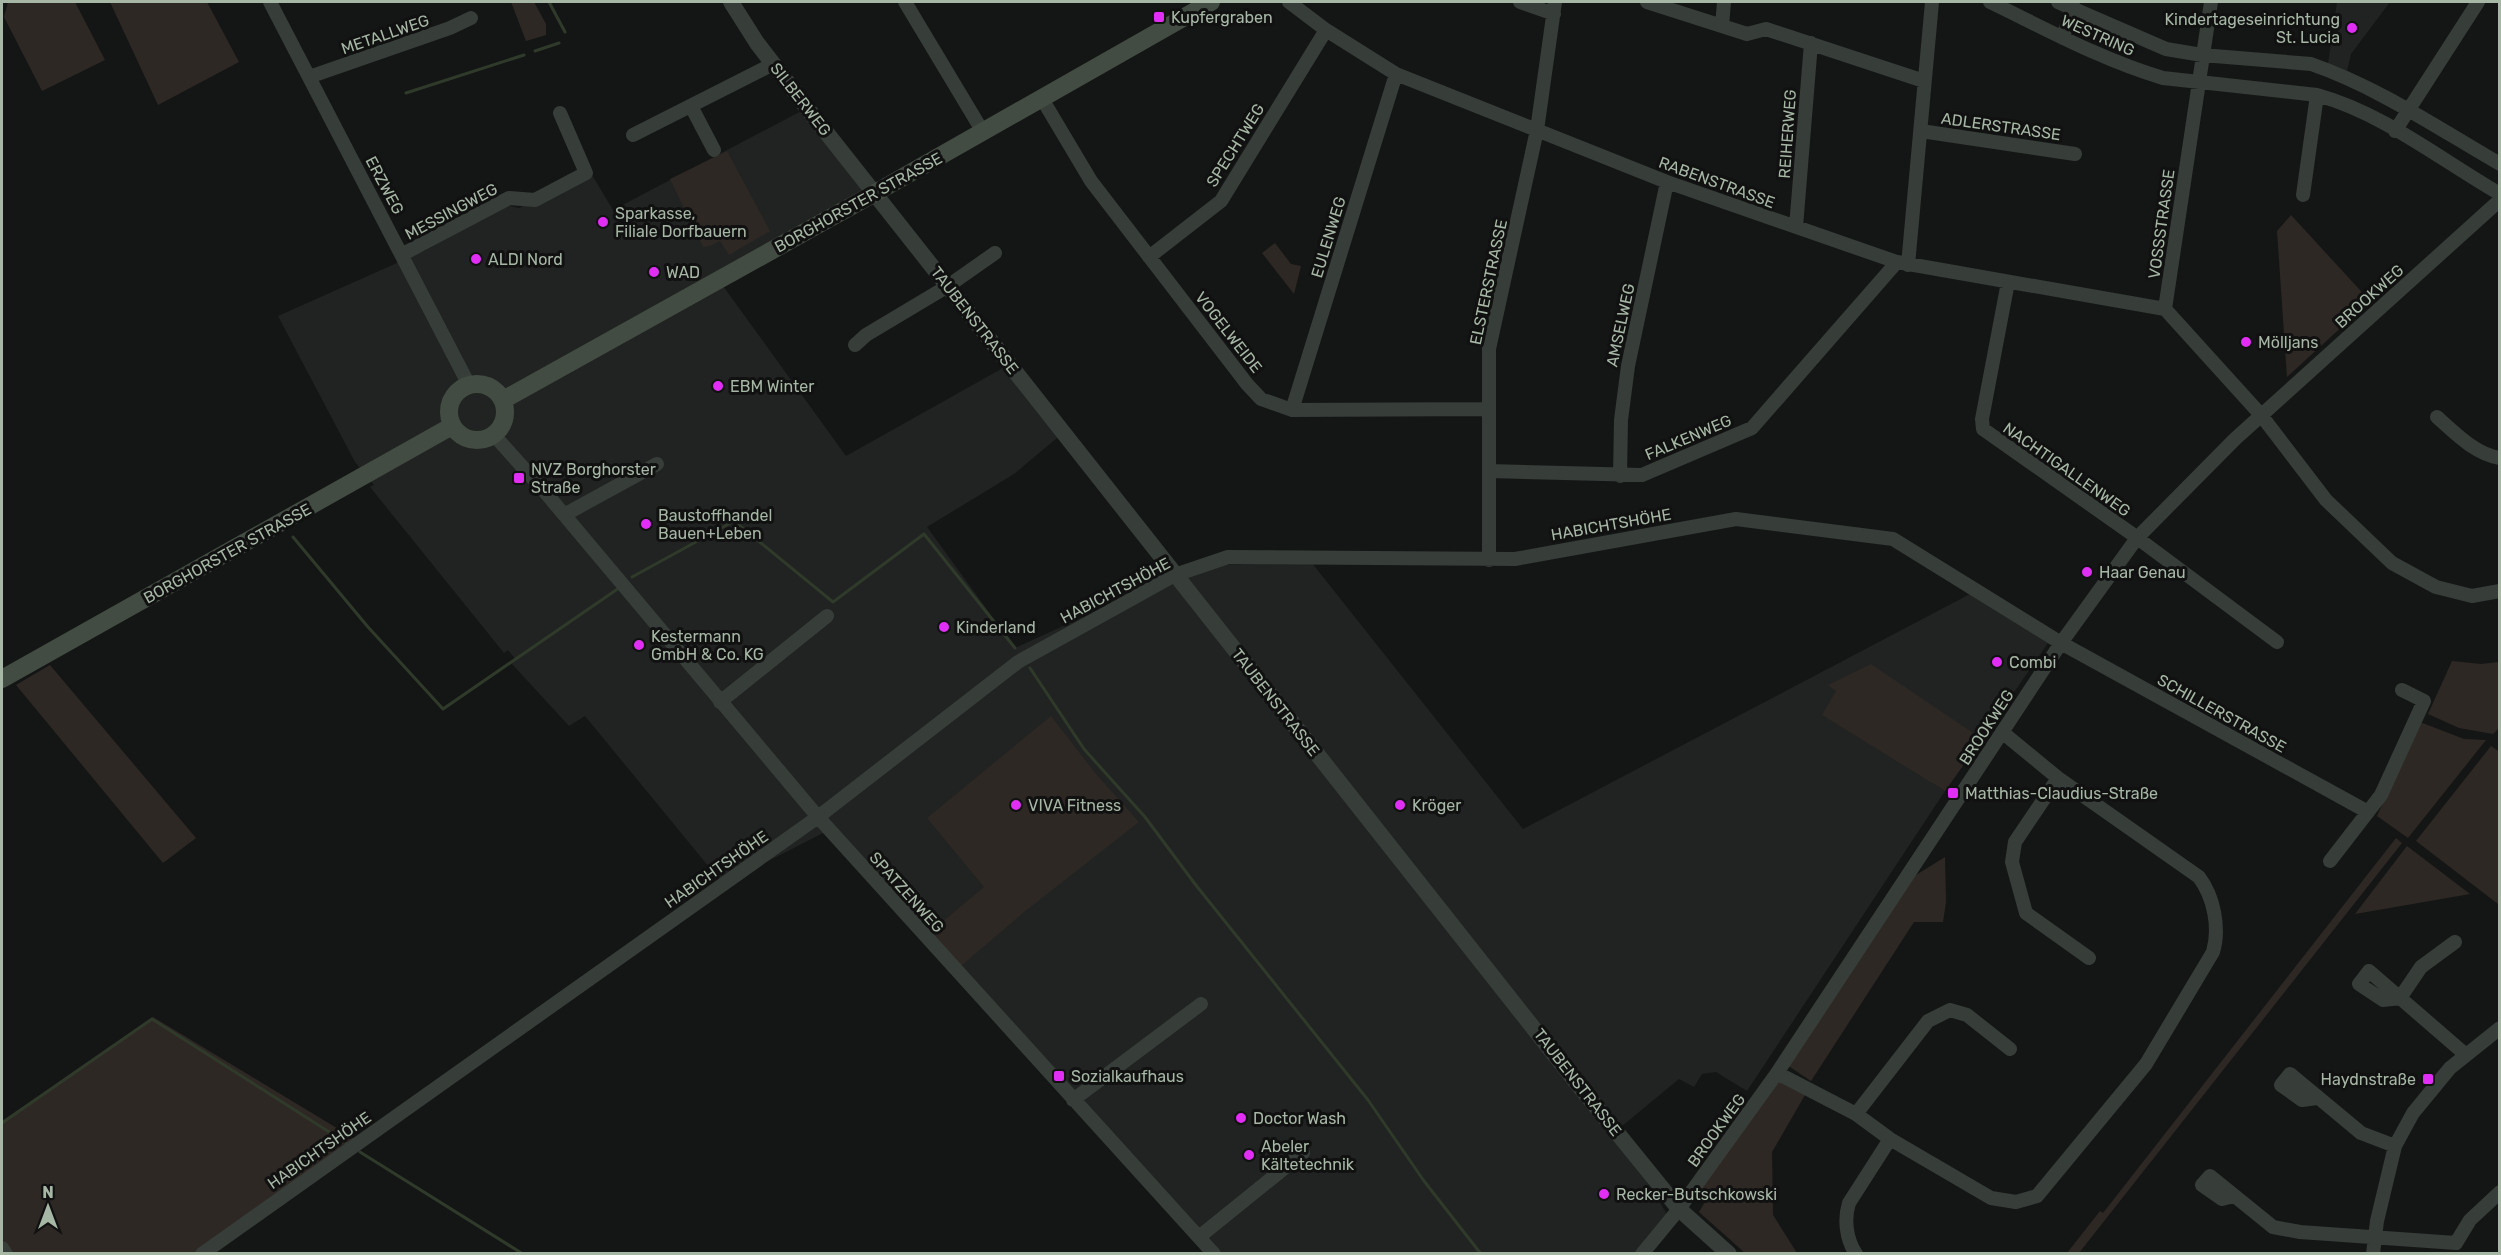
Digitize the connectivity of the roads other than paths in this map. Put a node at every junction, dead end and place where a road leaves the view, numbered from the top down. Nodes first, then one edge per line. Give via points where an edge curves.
1 (270, 2) edge
2 (731, 2) edge
3 (905, 2) edge
4 (1211, 2) edge
5 (1289, 2) edge
6 (1520, 2) edge
7 (1647, 2) edge
8 (1724, 2) edge
9 (1932, 2) edge
10 (1990, 2) edge
11 (2058, 2) edge
12 (2211, 2) edge
13 (2478, 2) edge
14 (2072, 5) edge
15 (1554, 8) edge
16 (471, 18) dead end
17 (1722, 26) junction
18 (1326, 30) junction
19 (2063, 38) junction
20 (1810, 43) junction
21 (2202, 56) junction
22 (773, 64) junction
23 (1396, 74) junction
24 (309, 77) junction
25 (1924, 81) junction
26 (2199, 82) junction
27 (2317, 95) junction
28 (1041, 97) junction
29 (691, 106) junction
30 (2407, 110) junction
31 (560, 113) dead end
32 (1537, 130) junction
33 (1921, 131) junction
34 (2395, 131) junction
35 (983, 132) junction
36 (633, 135) dead end
37 (714, 150) dead end
38 (2075, 154) dead end
39 (2499, 164) edge
40 (1667, 182) junction
41 (875, 193) junction
42 (2499, 194) edge
43 (2303, 195) dead end
44 (2499, 200) edge
45 (1796, 227) junction
46 (995, 253) dead end
47 (403, 254) junction
48 (1149, 257) junction
49 (1902, 263) junction
50 (2008, 282) junction
51 (948, 286) junction
52 (2165, 309) junction
53 (855, 345) dead end
54 (469, 386) junction
55 (503, 400) junction
56 (1489, 409) junction
57 (1292, 410) junction
58 (2261, 415) junction
59 (2437, 417) dead end
60 (452, 426) junction
61 (494, 435) junction
62 (2499, 458) edge
63 (657, 464) dead end
64 (1490, 471) junction
65 (1620, 476) junction
66 (564, 515) junction
67 (2137, 538) junction
68 (1489, 560) junction
69 (1175, 575) junction
70 (2499, 591) edge
71 (827, 616) dead end
72 (2277, 642) dead end
73 (2061, 643) junction
74 (2, 679) edge
75 (2402, 690) dead end
76 (720, 702) junction
77 (2002, 732) junction
78 (2058, 778) junction
79 (2368, 812) junction
80 (818, 817) junction
81 (2330, 861) dead end
82 (2455, 942) dead end
83 (2089, 958) dead end
84 (1201, 1004) dead end
85 (2499, 1028) edge
86 (2010, 1049) dead end
87 (2466, 1055) junction
88 (1777, 1073) junction
89 (2317, 1098) dead end
90 (1073, 1100) junction
91 (1856, 1114) junction
92 (1890, 1139) junction
93 (2395, 1146) junction
94 (1303, 1153) dead end
95 (2499, 1192) edge
96 (2234, 1196) dead end
97 (1679, 1209) junction
98 (1198, 1237) junction
99 (2374, 1238) junction
100 (2, 1248) edge
101 (2458, 1248) edge
102 (6, 1254) edge
103 (202, 1254) edge
104 (1214, 1254) edge
105 (1642, 1254) edge
106 (1729, 1254) edge
107 (1856, 1254) edge
108 (2373, 1254) edge

1 - 24 street, ERZWEG
2 - 22 street, SILBERWEG
3 - 35 street
4 - 28 main road, BORGHORSTER STRASSE
5 - 18 street, RABENSTRASSE
6 - 15 street, ELSTERSTRASSE
7 - 17 street
8 - 17 street
9 - 25 street, ADLERSTRASSE
10 - 19 street, WESTRING
11 - 14 street, WESTRING
12 - 21 street, VOSSSTRASSE
13 - 30 street
14 - 19 street
14 - 21 street, WESTRING via 2166,49
15 - 32 street, ELSTERSTRASSE
16 - 24 street, METALLWEG
17 - 20 street via 1747,34 1766,29
18 - 23 street, RABENSTRASSE
18 - 48 street, SPECHTWEG via 1221,201
19 - 26 street, WESTRING via 2140,71
20 - 25 street
20 - 45 street, REIHERWEG
21 - 26 street, VOSSSTRASSE
21 - 30 street, WESTRING via 2311,64
22 - 29 street
22 - 41 street, SILBERWEG
23 - 32 street, RABENSTRASSE
23 - 57 street, EULENWEG
24 - 47 street, ERZWEG
25 - 33 street, ADLERSTRASSE
26 - 27 street, WESTRING
26 - 52 street, VOSSSTRASSE
27 - 34 street, WESTRING via 2374,117
27 - 43 street
28 - 35 main road, BORGHORSTER STRASSE
28 - 48 street, VOGELWEIDE via 1091,181
29 - 36 street
29 - 37 street
30 - 34 street
30 - 39 street, WESTRING
31 - 47 street, MESSINGWEG via 586,173 535,200 509,198
32 - 40 street, RABENSTRASSE
32 - 56 street, ELSTERSTRASSE via 1490,349
33 - 38 street, ADLERSTRASSE
33 - 49 street, ADLERSTRASSE
34 - 42 street, WESTRING
35 - 41 main road, BORGHORSTER STRASSE
40 - 45 street, RABENSTRASSE
40 - 65 street, AMSELWEG via 1628,366 1621,420
41 - 51 street, TAUBENSTRASSE
41 - 55 main road, BORGHORSTER STRASSE
44 - 58 street, BROOKWEG
45 - 49 street, RABENSTRASSE
46 - 51 street
47 - 54 street, ERZWEG
48 - 57 street, VOGELWEIDE via 1261,399
49 - 50 street, RABENSTRASSE
49 - 65 street, FALKENWEG via 1752,428 1642,475
50 - 52 street, RABENSTRASSE
50 - 67 street, NACHTIGALLENWEG via 1983,429
51 - 53 street
51 - 69 street, TAUBENSTRASSE
52 - 58 street
54 - 55 main road via 485,385
54 - 60 main road via 461,389 451,403
55 - 61 main road via 505,419
56 - 57 street, VOGELWEIDE
56 - 64 street, ELSTERSTRASSE
58 - 67 street, BROOKWEG
58 - 70 street via 2326,500 2392,563 2436,587 2472,596
59 - 62 street via 2460,438
60 - 61 main road via 460,435 477,441
60 - 74 main road, BORGHORSTER STRASSE
61 - 66 street, SPATZENWEG
63 - 66 street
64 - 65 street, FALKENWEG
64 - 68 street, ELSTERSTRASSE
66 - 76 street, SPATZENWEG
67 - 72 street
67 - 73 street, BROOKWEG
68 - 69 street, HABICHTSHÖHE via 1228,557
68 - 73 street, HABICHTSHÖHE via 1515,559 1736,519 1893,539
69 - 80 street, HABICHTSHÖHE via 1018,662
69 - 97 street, TAUBENSTRASSE
71 - 76 street
73 - 77 street, BROOKWEG
73 - 79 street, SCHILLERSTRASSE
75 - 79 street via 2424,701 2381,795
76 - 80 street, SPATZENWEG
77 - 78 street
77 - 88 street, BROOKWEG
78 - 83 street via 2015,842 2012,862 2026,913
78 - 92 street via 2199,877 2209,890 2218,937 2213,952 2146,1064 2037,1196 2016,1202 1996,1200
79 - 81 street
80 - 90 street, SPATZENWEG
80 - 103 street, HABICHTSHÖHE
82 - 87 street via 2421,967 2400,998
84 - 90 street
85 - 87 street
86 - 91 street via 1968,1015 1950,1010 1928,1021
87 - 93 street via 2412,1113
88 - 91 street
88 - 97 street, BROOKWEG
89 - 93 street via 2361,1133
90 - 98 street, SPATZENWEG
91 - 92 street
92 - 107 street via 1849,1203 1848,1235
93 - 99 street
94 - 98 street
95 - 101 street via 2470,1220
96 - 99 street via 2273,1227
97 - 105 street, BROOKWEG
97 - 106 street, TAUBENSTRASSE
98 - 104 street, SPATZENWEG
99 - 101 street
99 - 108 street
100 - 102 street

